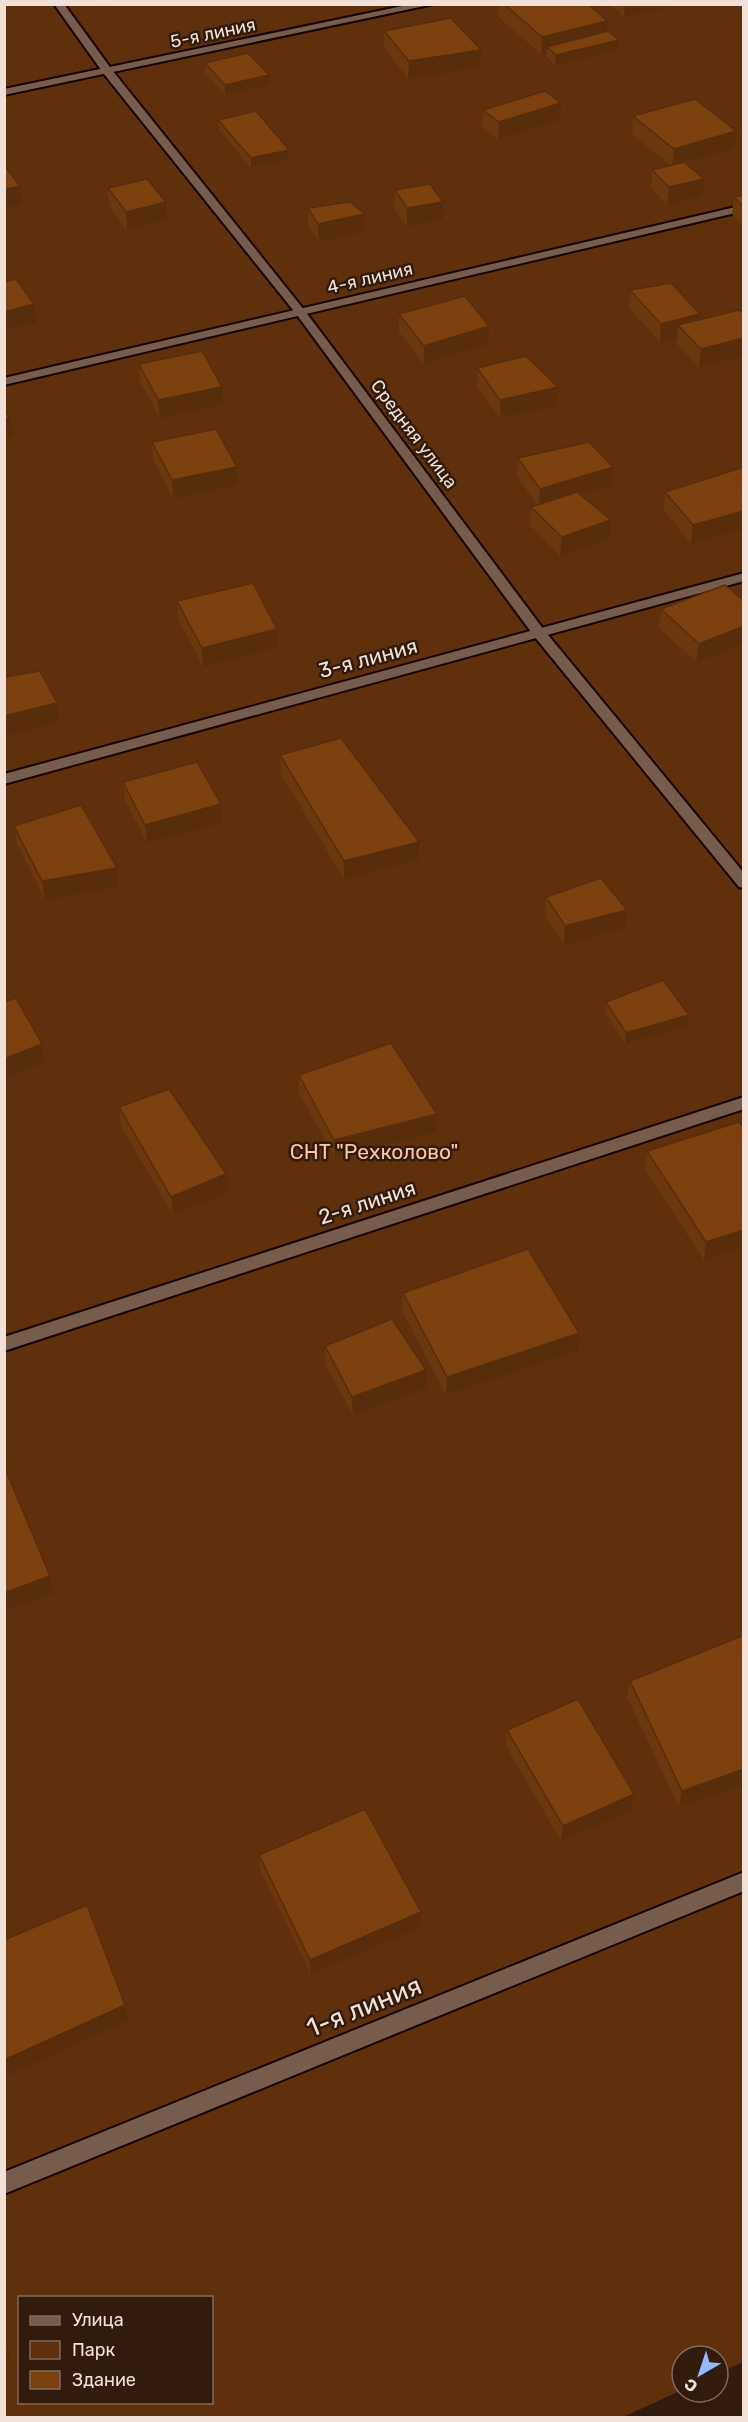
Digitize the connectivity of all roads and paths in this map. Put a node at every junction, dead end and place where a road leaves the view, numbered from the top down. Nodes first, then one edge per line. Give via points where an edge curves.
1 (59, 4) edge
2 (429, 4) edge
3 (108, 72) junction
4 (4, 92) edge
5 (744, 208) edge
6 (301, 313) junction
7 (4, 382) edge
8 (744, 577) edge
9 (539, 633) junction
10 (4, 779) edge
11 (744, 883) edge
12 (744, 1103) edge
13 (4, 1344) edge
14 (744, 1881) edge
15 (4, 2183) edge

1 - 3 street, Средняя улица
2 - 3 street, 5-я линия
3 - 4 street, 5-я линия
3 - 6 street, Средняя улица
5 - 6 street, 4-я линия
6 - 7 street, 4-я линия
6 - 9 street, Средняя улица
8 - 9 street, 3-я линия
9 - 10 street, 3-я линия
9 - 11 street, Средняя улица
12 - 13 street, 2-я линия
14 - 15 street, 1-я линия

